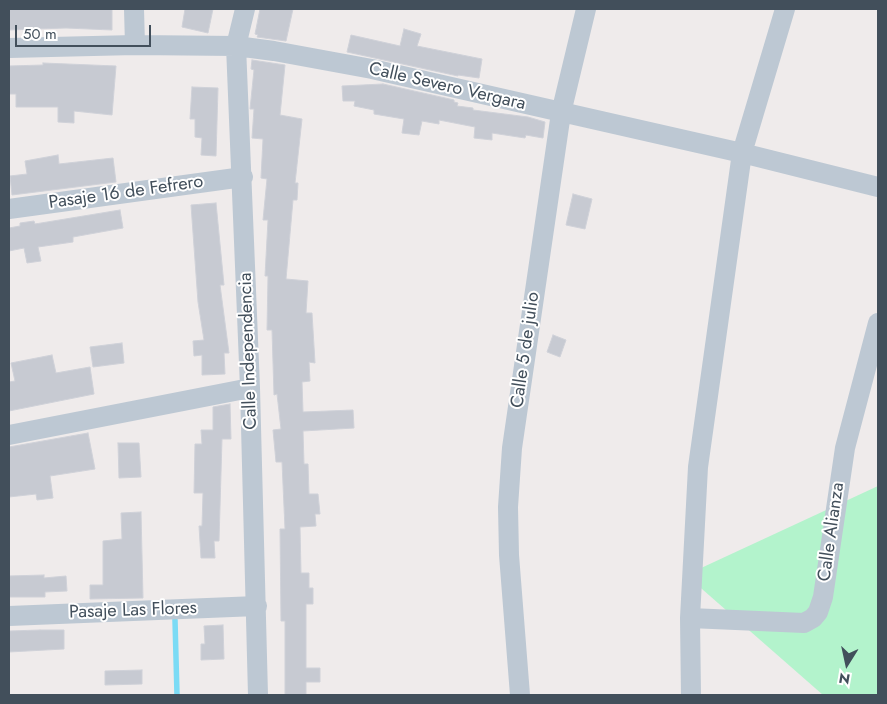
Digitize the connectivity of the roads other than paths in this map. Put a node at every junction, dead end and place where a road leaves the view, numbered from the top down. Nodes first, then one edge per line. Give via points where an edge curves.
1 (134, 9) edge
2 (245, 9) edge
3 (586, 9) edge
4 (785, 9) edge
5 (135, 45) junction
6 (236, 46) junction
7 (9, 48) edge
8 (561, 113) junction
9 (742, 153) junction
10 (243, 177) junction
11 (878, 187) edge
12 (9, 209) edge
13 (878, 323) edge
14 (250, 388) junction
15 (9, 435) edge
16 (257, 606) junction
17 (9, 616) edge
18 (690, 618) junction
19 (258, 695) edge
20 (520, 695) edge
21 (691, 695) edge

1 - 5 street
2 - 6 street, Calle Independencia
3 - 8 street, Calle 5 de julio
4 - 9 street
5 - 6 street, Calle Severo Vergara
5 - 7 street, Calle Severo Vergara
6 - 8 street, Calle Severo Vergara via 372,69
6 - 10 street, Calle Independencia
8 - 9 street, Calle Severo Vergara
8 - 20 street, Calle 5 de julio via 512,448 508,555
9 - 11 street, Calle Severo Vergara
9 - 18 street via 698,467
10 - 12 street, Pasaje 16 de Fefrero
10 - 14 street, Calle Independencia
13 - 18 street, Calle Alianza via 845,448 818,612 804,623
14 - 15 street
14 - 16 street, Calle Independencia
16 - 17 street, Pasaje Las Flores
16 - 19 street, Calle Independencia
18 - 21 street

